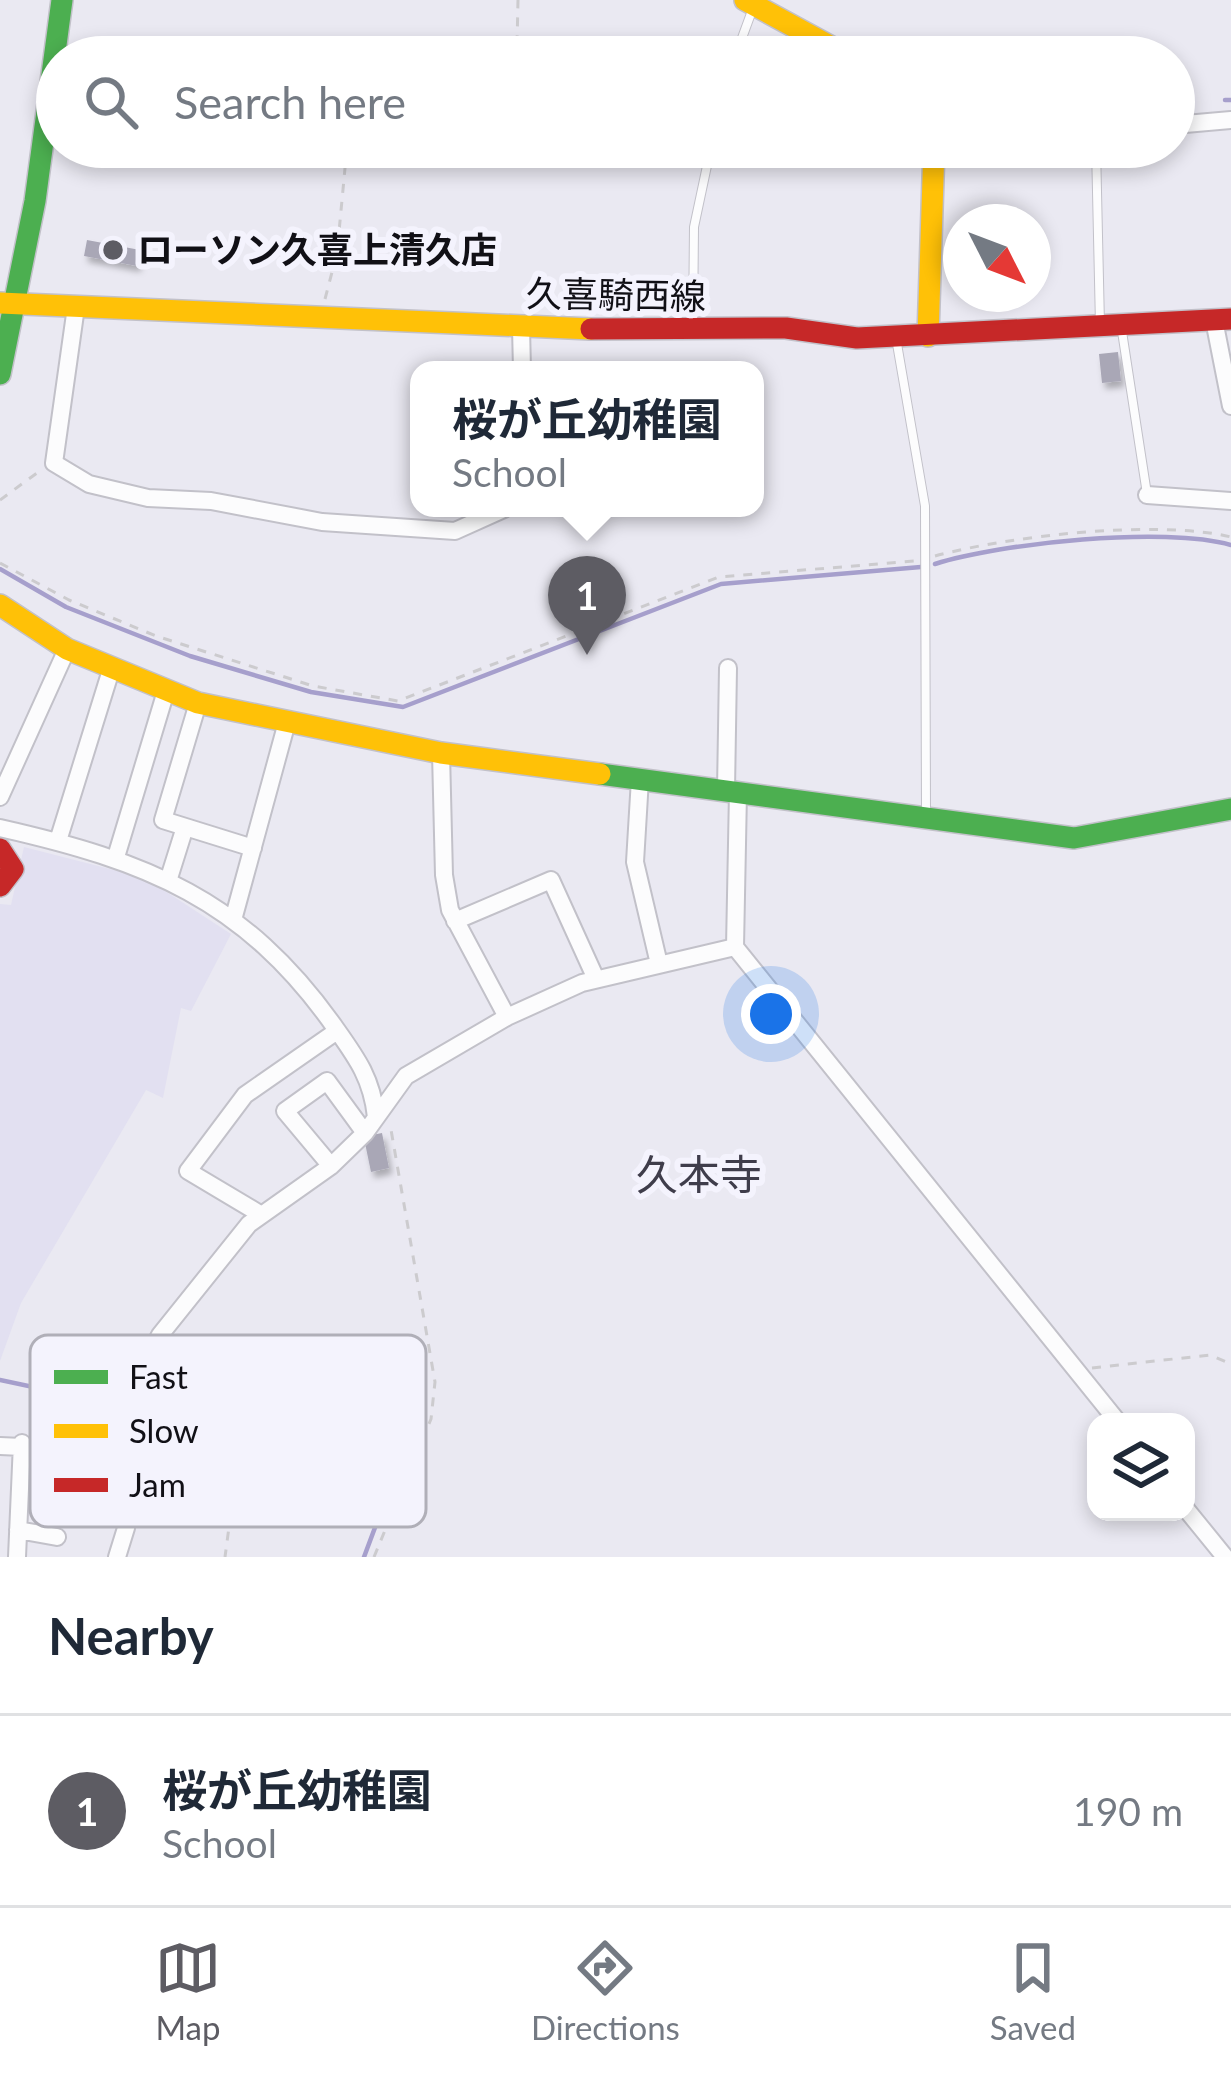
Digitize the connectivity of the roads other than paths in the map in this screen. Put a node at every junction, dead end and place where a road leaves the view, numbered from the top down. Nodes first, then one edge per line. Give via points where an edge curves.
1 (62, 0) edge
2 (749, 3) edge
3 (58, 36) edge
4 (740, 36) edge
5 (811, 36) edge
6 (1231, 120) edge
7 (1195, 123) edge
8 (38, 168) edge
9 (707, 168) edge
10 (933, 168) edge
11 (1098, 168) edge
12 (7, 304) edge
13 (76, 307) junction
14 (1222, 320) edge
15 (1111, 326) junction
16 (521, 327) junction
17 (693, 329) junction
18 (928, 336) junction
19 (896, 337) junction
20 (522, 361) edge
21 (0, 374) edge
22 (1231, 406) edge
23 (1147, 495) joint
24 (1231, 501) edge
25 (486, 517) edge
26 (0, 605) edge
27 (67, 649) junction
28 (728, 668) dead end
29 (111, 670) junction
30 (166, 691) junction
31 (198, 703) junction
32 (286, 722) junction
33 (441, 753) junction
34 (640, 779) junction
35 (732, 791) junction
36 (0, 797) edge
37 (1231, 809) edge
38 (925, 819) junction
39 (184, 826) junction
40 (0, 828) edge
41 (58, 841) junction
42 (253, 848) junction
43 (0, 849) edge
44 (116, 856) junction
45 (169, 878) junction
46 (0, 886) edge
47 (233, 920) junction
48 (455, 922) junction
49 (736, 947) junction
50 (658, 964) junction
51 (596, 979) junction
52 (507, 1017) junction
53 (338, 1031) junction
54 (376, 1117) junction
55 (331, 1166) junction
56 (260, 1214) junction
57 (162, 1335) edge
58 (1111, 1413) edge
59 (22, 1443) junction
60 (30, 1444) edge
61 (0, 1446) edge
62 (1195, 1520) edge
63 (126, 1527) edge
64 (18, 1530) junction
65 (57, 1537) dead end
66 (17, 1557) edge
67 (118, 1557) edge
68 (1225, 1557) edge

1 - 3 street
2 - 4 lane
2 - 5 street
6 - 7 street
8 - 12 street
9 - 17 lane via 694,227
10 - 18 street
11 - 15 lane
12 - 13 street, 久喜騎西線
12 - 21 street
13 - 16 street, 久喜騎西線
13 - 25 street via 54,463 88,484 404,530 455,531
14 - 15 street, 久喜騎西線
14 - 22 street
15 - 18 street, 久喜騎西線
15 - 23 lane
16 - 17 street, 久喜騎西線
16 - 20 street
17 - 19 street, 久喜騎西線
18 - 19 street, 久喜騎西線
19 - 38 lane via 925,506
23 - 24 street
26 - 27 street
27 - 29 street
27 - 36 street
28 - 35 street
29 - 30 street
29 - 41 street
30 - 31 street
30 - 44 street
31 - 32 street
31 - 39 street via 163,820
32 - 33 street
32 - 42 street
33 - 34 street
33 - 48 street via 444,875
34 - 35 street
34 - 50 street via 635,862
35 - 38 street
35 - 49 street
37 - 38 street via 1073,838
39 - 42 street
39 - 45 street
40 - 41 street
41 - 44 street
42 - 47 street
43 - 46 street via 13,869
44 - 45 street
45 - 47 street
47 - 53 street via 284,965
48 - 51 street via 551,880
48 - 52 street
49 - 50 street
49 - 58 street
50 - 51 street
51 - 52 street
52 - 54 street via 406,1076
53 - 54 street via 373,1085
53 - 56 street via 245,1095 188,1171
54 - 55 street
54 - 55 street via 327,1081 285,1111
55 - 56 street
56 - 57 street
59 - 60 street
59 - 61 street
59 - 64 street
62 - 68 street
63 - 67 street
64 - 65 street
64 - 66 street

